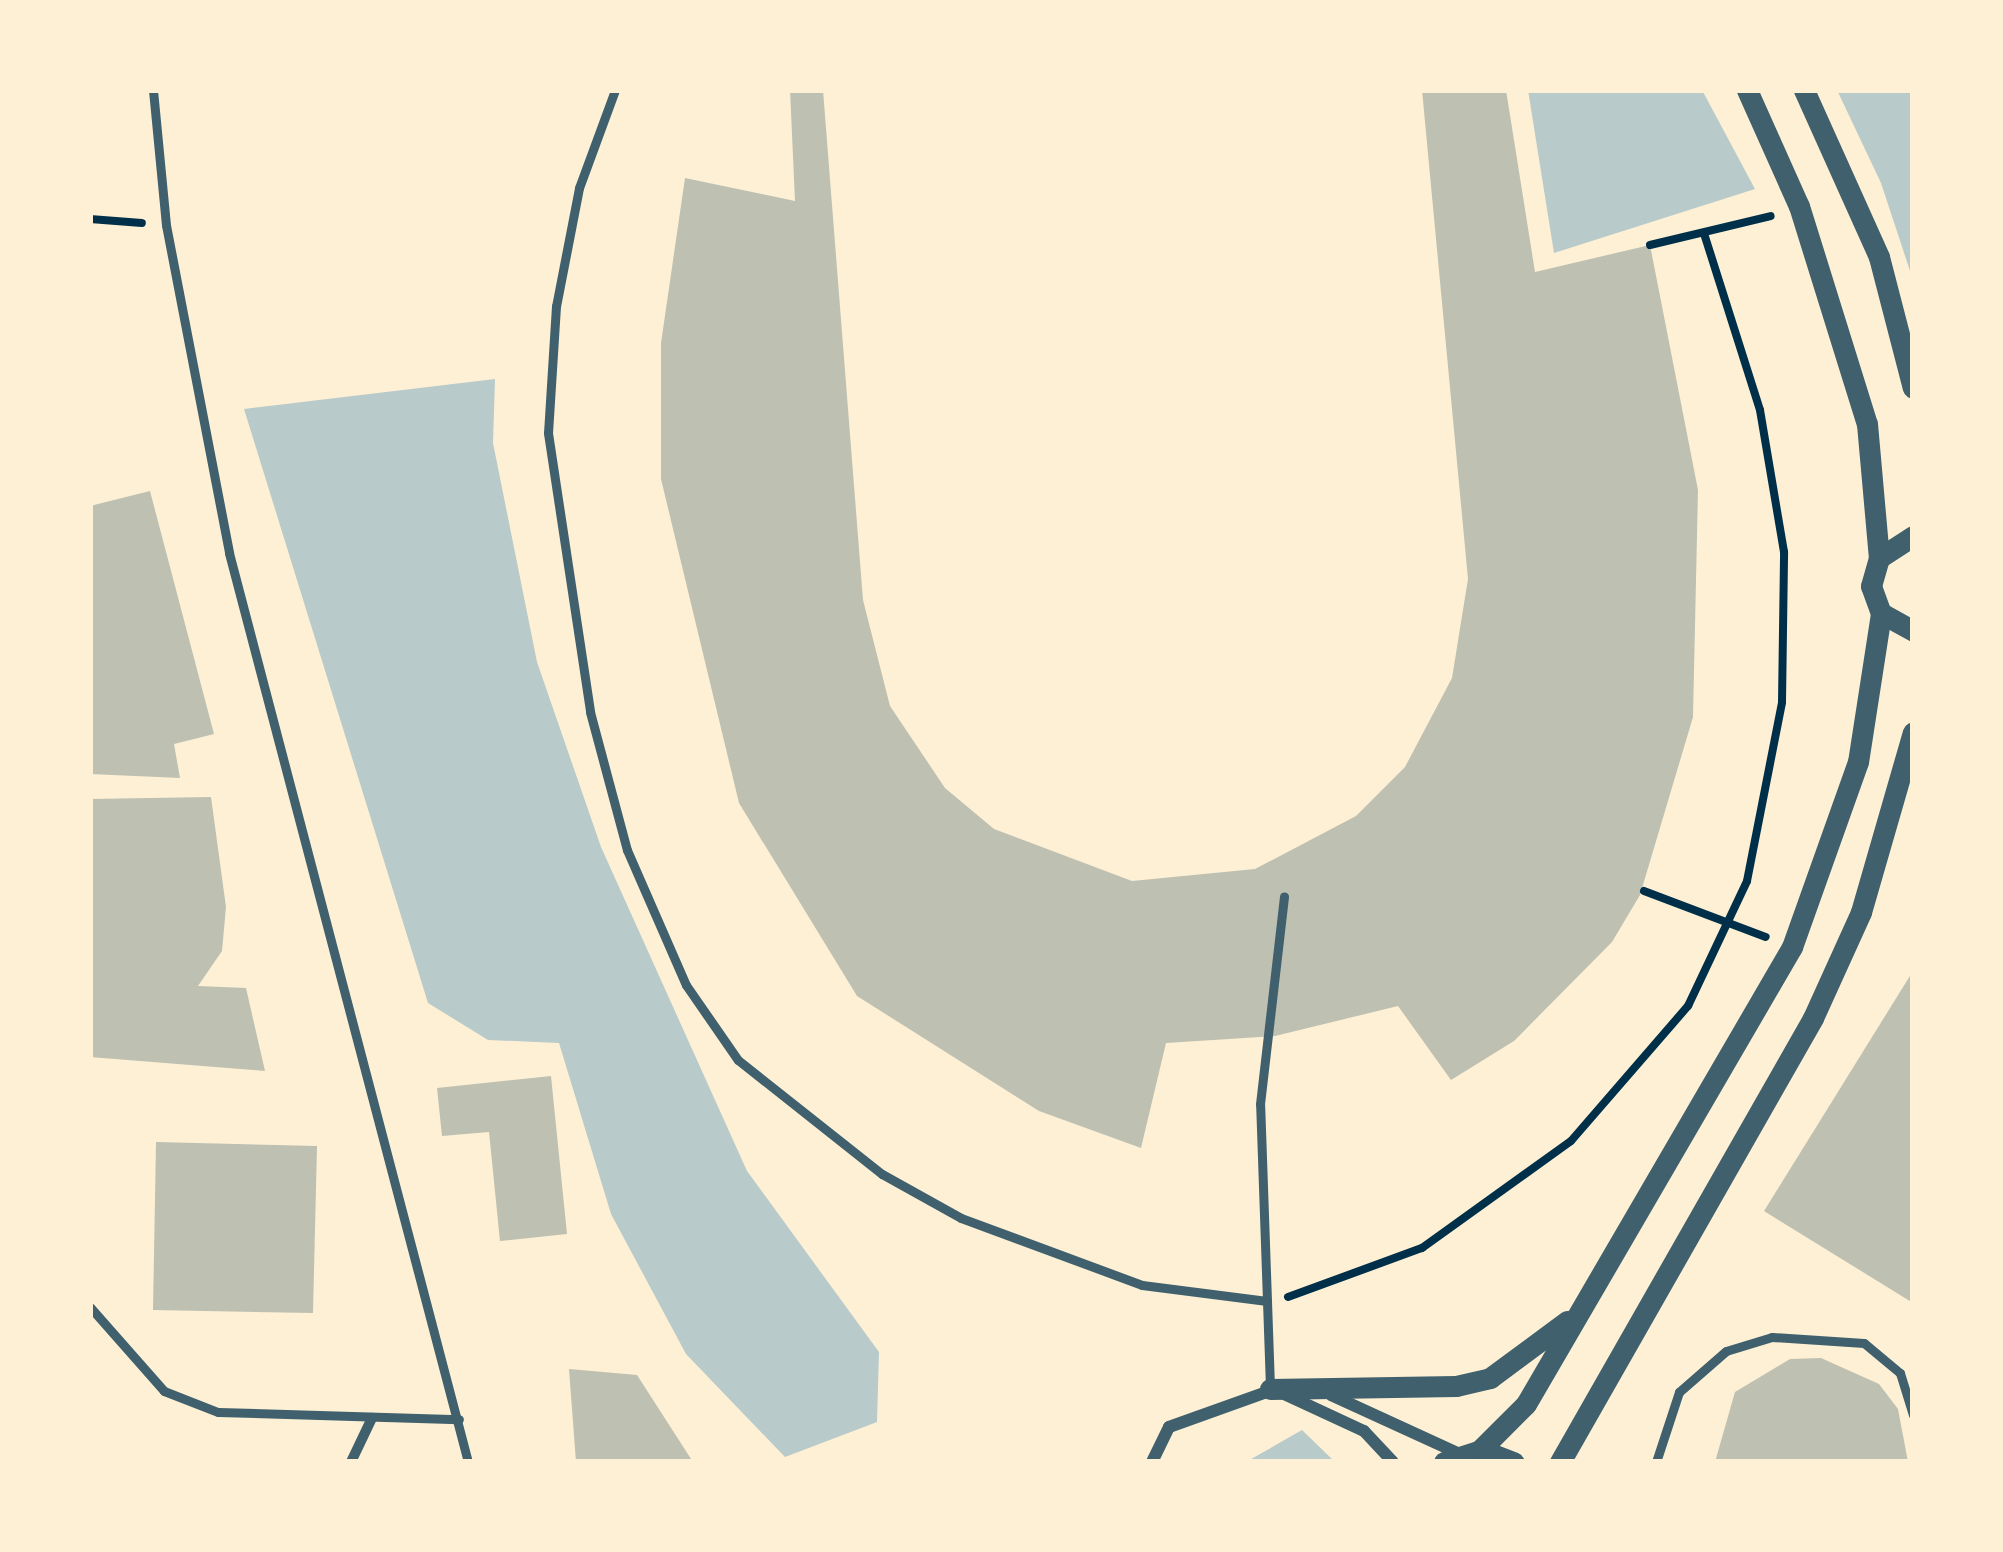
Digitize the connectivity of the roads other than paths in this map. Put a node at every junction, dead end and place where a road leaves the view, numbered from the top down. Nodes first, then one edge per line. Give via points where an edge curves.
1 (153, 90) edge
2 (615, 90) edge
3 (1747, 90) edge
4 (1804, 90) edge
5 (1913, 388) edge
6 (1913, 536) edge
7 (1879, 558) junction
8 (1881, 613) junction
9 (1913, 631) edge
10 (1913, 732) edge
11 (1283, 896) dead end
12 (1267, 1301) junction
13 (90, 1307) edge
14 (1581, 1309) junction
15 (1270, 1389) junction
16 (1913, 1415) edge
17 (373, 1418) junction
18 (459, 1419) junction
19 (1461, 1455) edge
20 (351, 1462) edge
21 (468, 1462) edge
22 (1152, 1462) edge
23 (1393, 1462) edge
24 (1514, 1462) edge
25 (1560, 1462) edge
26 (1656, 1462) edge

1 - 18 lane via 166,225 229,553
2 - 12 lane via 560,282 548,433 590,712 627,850 686,985 738,1060 882,1174 961,1218 1142,1286
3 - 7 street via 1799,206 1877,463
4 - 5 street via 1879,257
6 - 7 street
7 - 8 street via 1871,586
8 - 9 street
8 - 14 street via 1858,762 1792,947
10 - 25 street via 1862,912 1813,1018
11 - 12 lane via 1260,1104
12 - 15 lane
13 - 17 lane via 164,1391 218,1412
14 - 15 street via 1490,1378
14 - 19 street via 1526,1404
15 - 19 street via 1360,1402
15 - 22 street via 1169,1426
15 - 23 street via 1336,1414
16 - 26 lane via 1900,1373 1864,1343 1772,1337 1726,1351 1679,1392
17 - 18 lane
17 - 20 street
18 - 21 lane
19 - 24 street

